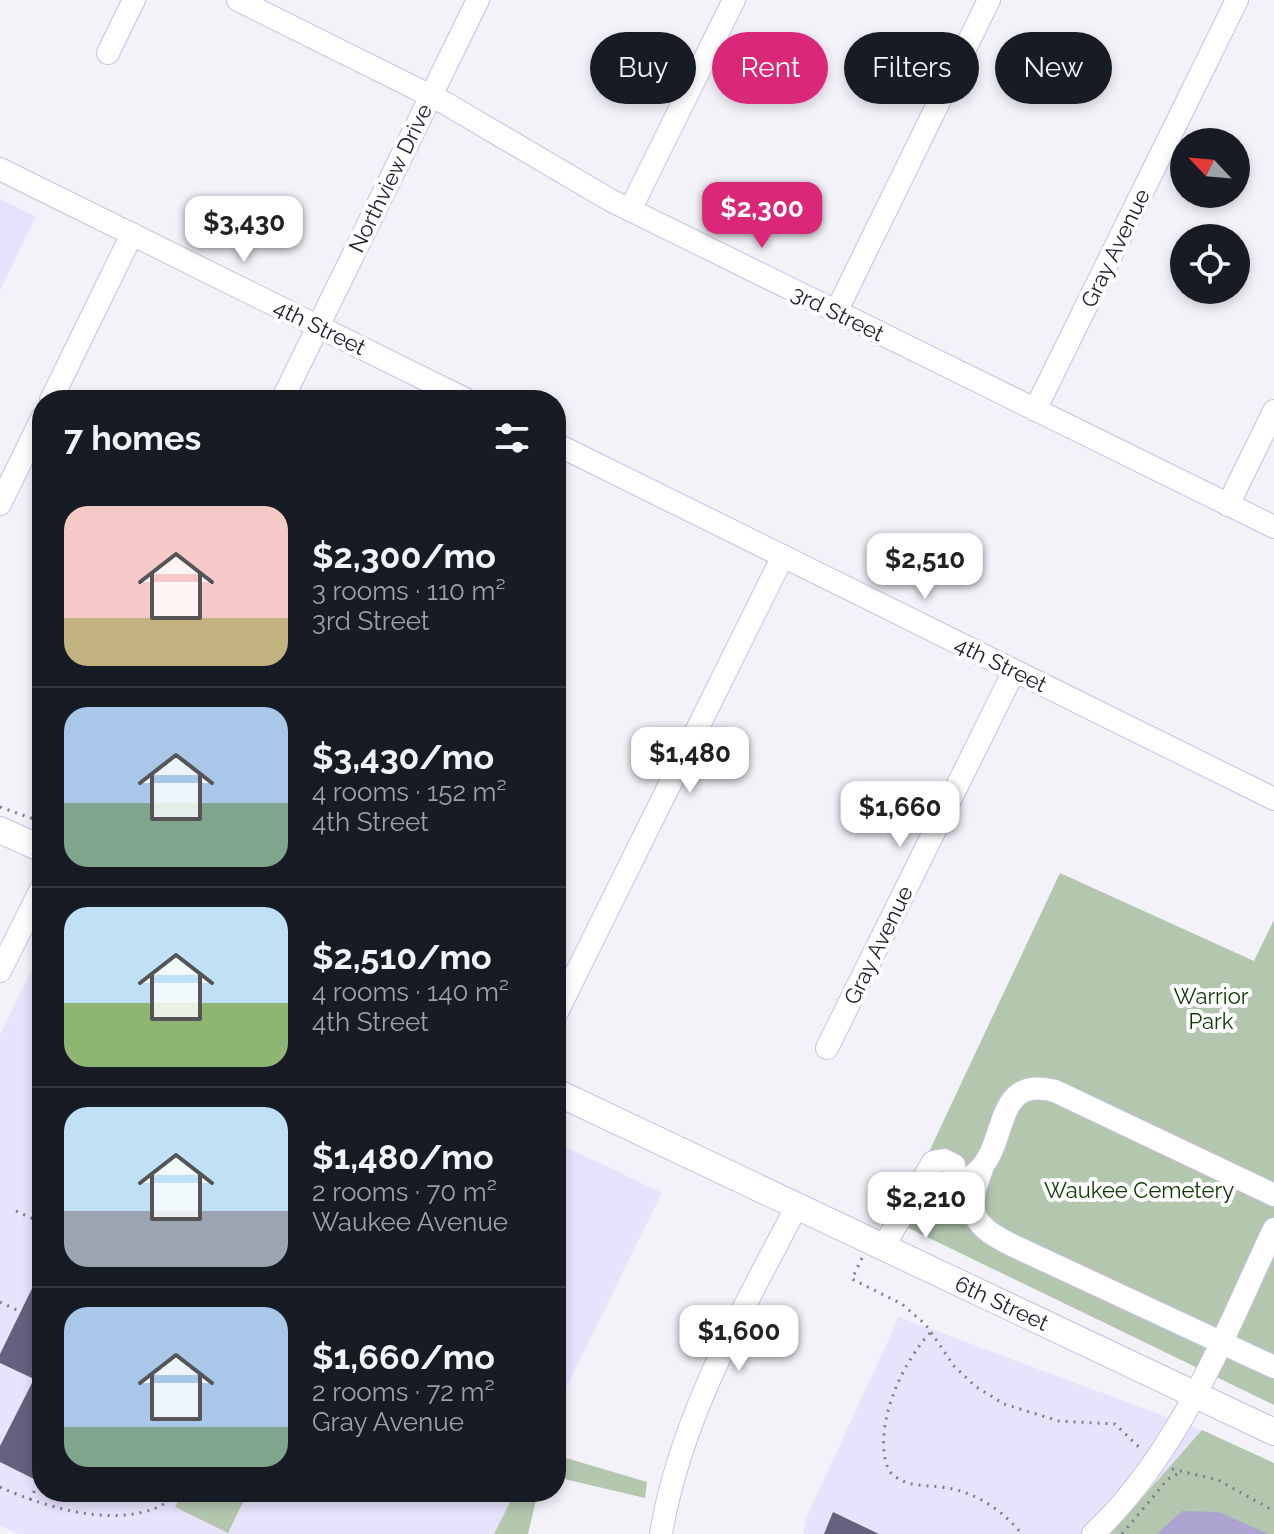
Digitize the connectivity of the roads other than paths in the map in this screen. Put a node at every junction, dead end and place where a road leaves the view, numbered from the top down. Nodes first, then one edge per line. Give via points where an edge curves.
1 (134, 0) edge
2 (238, 0) edge
3 (478, 0) edge
4 (734, 0) edge
5 (989, 0) edge
6 (1237, 0) edge
7 (108, 53) dead end
8 (431, 96) junction
9 (0, 169) edge
10 (630, 210) junction
11 (132, 234) junction
12 (836, 312) junction
13 (318, 326) junction
14 (56, 390) edge
15 (287, 390) edge
16 (447, 390) edge
17 (1035, 410) junction
18 (1274, 411) edge
19 (32, 438) edge
20 (566, 449) edge
21 (0, 504) edge
22 (1228, 505) junction
23 (1274, 527) edge
24 (783, 556) junction
25 (1014, 671) junction
26 (1274, 799) edge
27 (0, 830) edge
28 (32, 844) edge
29 (32, 907) edge
30 (0, 971) edge
31 (566, 994) edge
32 (827, 1048) dead end
33 (566, 1097) edge
34 (982, 1168) junction
35 (1274, 1195) edge
36 (797, 1206) junction
37 (1274, 1229) edge
38 (873, 1251) junction
39 (1219, 1342) junction
40 (1274, 1367) edge
41 (1194, 1394) junction
42 (1274, 1432) edge
43 (661, 1534) edge
44 (1093, 1534) edge

1 - 7 street
2 - 8 street, 3rd Street
3 - 8 street, Northview Drive
4 - 10 street
5 - 12 street
6 - 17 street, Gray Avenue
8 - 10 street, 3rd Street
8 - 13 street, Northview Drive
9 - 11 street, 4th Street
10 - 12 street, 3rd Street
11 - 13 street, 4th Street
11 - 14 street
12 - 17 street, 3rd Street
13 - 15 street, Northview Drive
13 - 16 street, 4th Street
17 - 22 street, 3rd Street
18 - 22 street
19 - 21 street
20 - 24 street, 4th Street
22 - 23 street, 3rd Street
24 - 25 street, 4th Street
24 - 31 street
25 - 26 street, 4th Street
25 - 32 street, Gray Avenue
27 - 28 main road
29 - 30 street
33 - 36 main road, 6th Street
34 - 35 street via 1010,1102 1022,1091 1038,1087
34 - 38 street via 956,1184 912,1198
34 - 39 street via 971,1197 972,1214 982,1228
36 - 38 main road, 6th Street
36 - 43 street via 689,1431
37 - 39 street
38 - 41 main road, 6th Street
39 - 40 street
39 - 41 street
41 - 42 main road, 6th Street
41 - 44 street via 1158,1460

